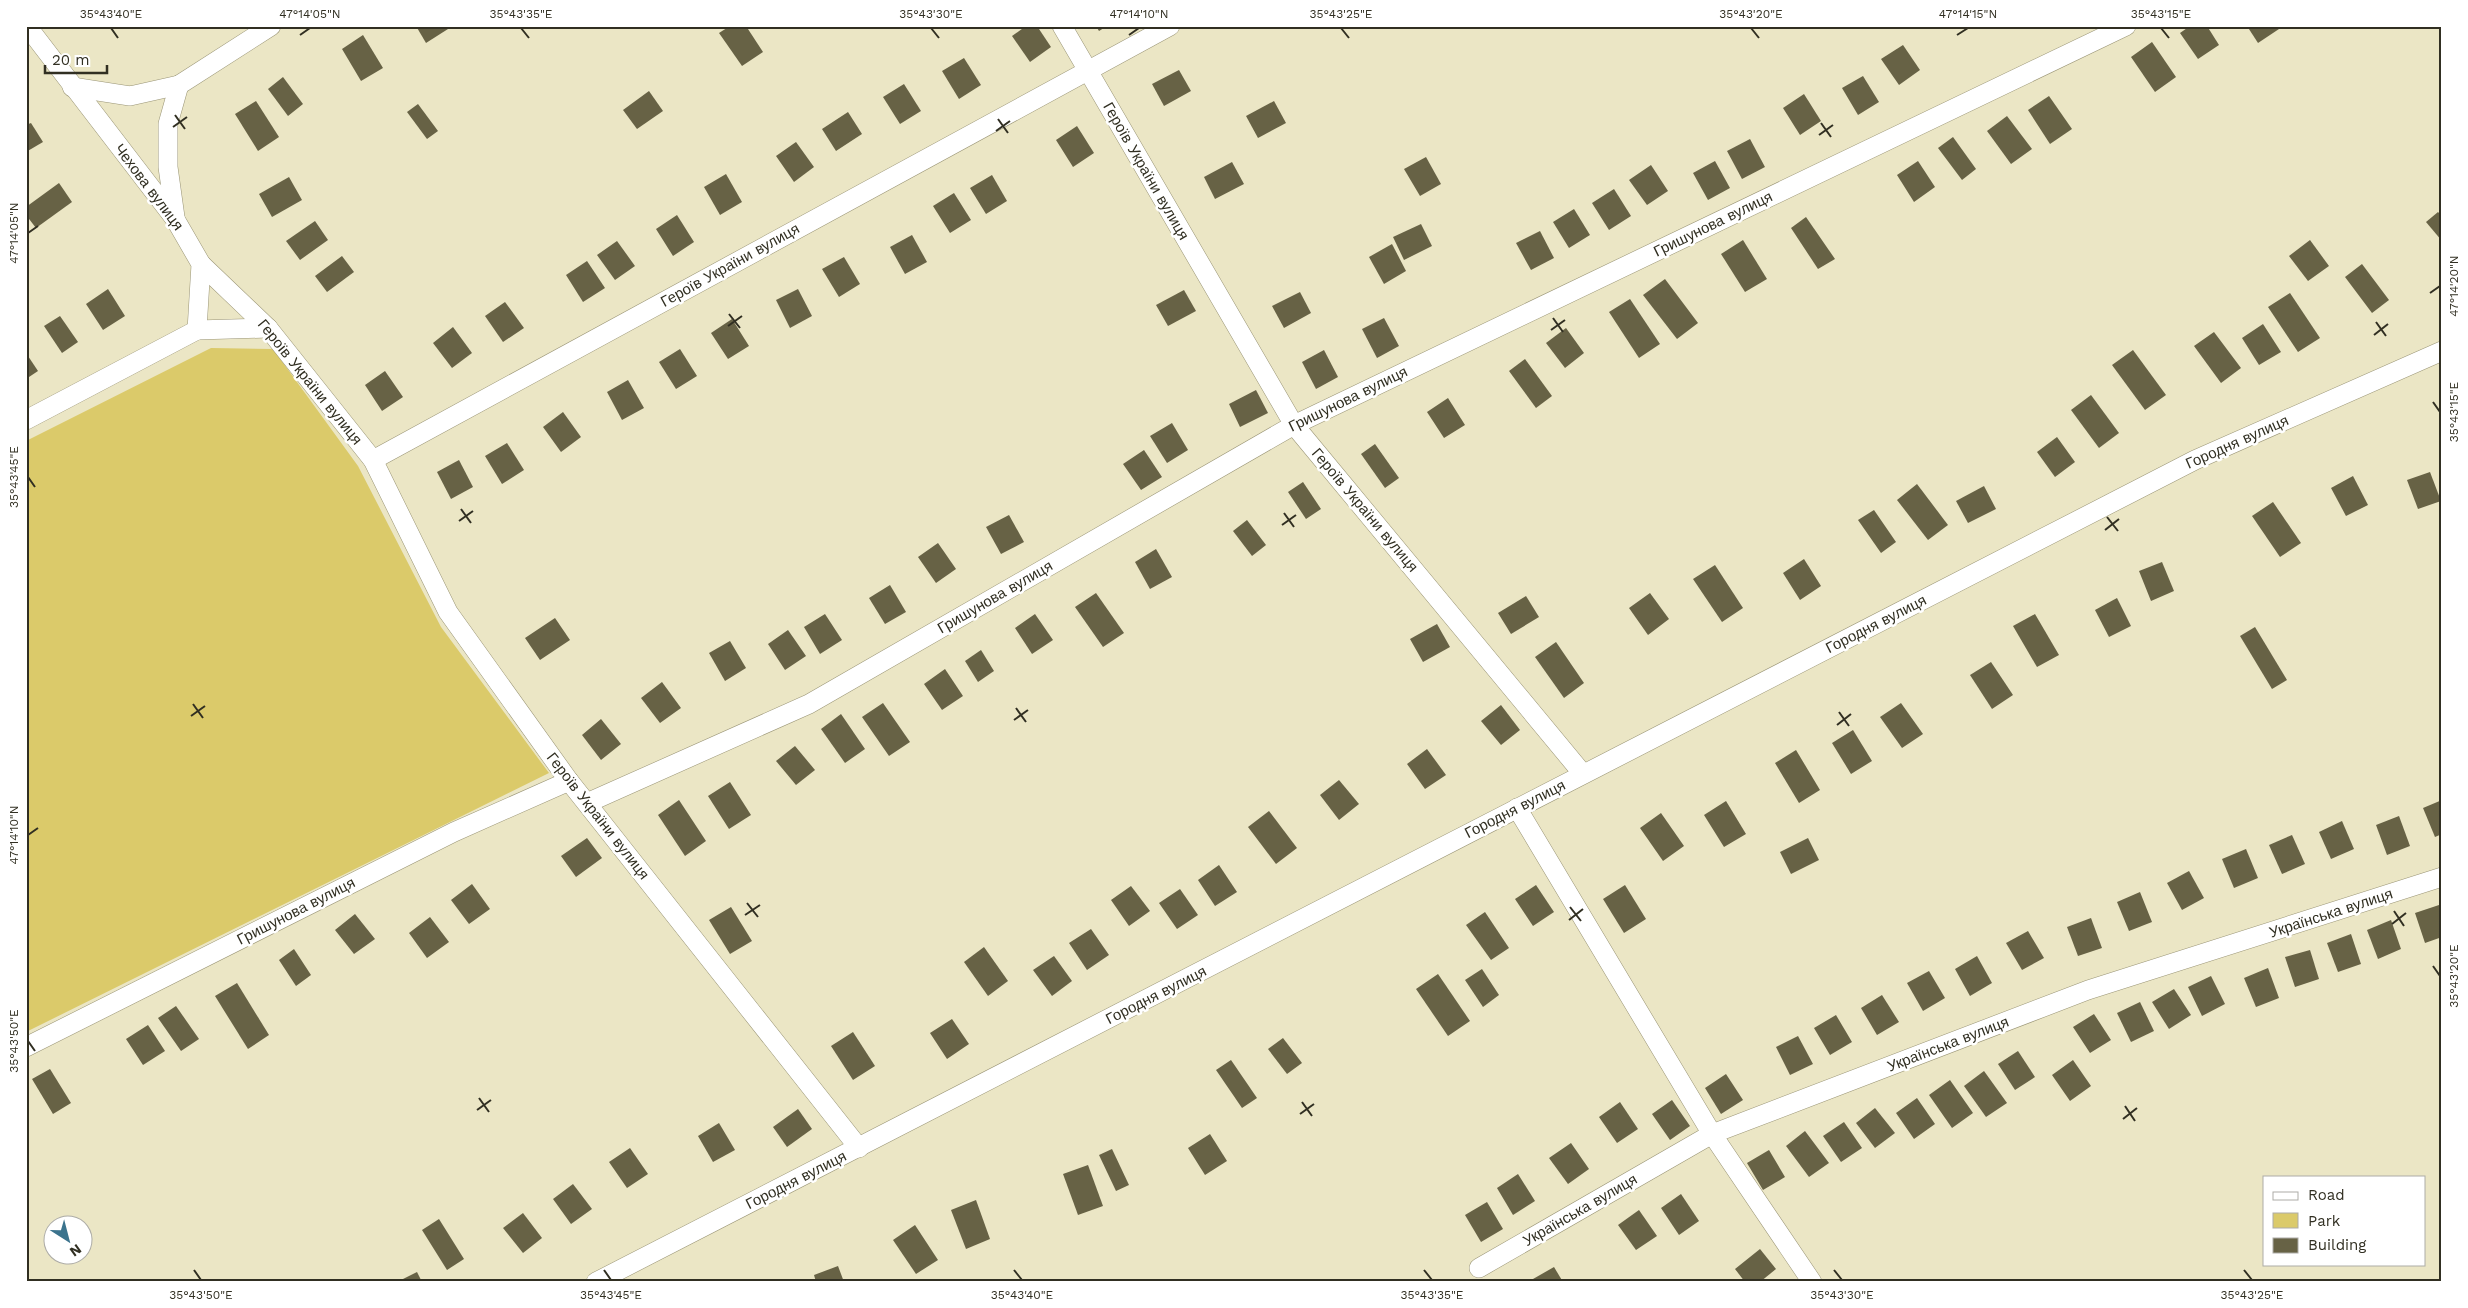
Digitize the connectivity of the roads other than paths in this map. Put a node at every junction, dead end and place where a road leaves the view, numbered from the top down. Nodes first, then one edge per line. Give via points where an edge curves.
1 (27, 26) edge
2 (271, 26) edge
3 (1062, 26) edge
4 (1170, 26) edge
5 (2126, 26) edge
6 (1087, 70) junction
7 (179, 85) junction
8 (72, 87) junction
9 (175, 218) junction
10 (201, 264) junction
11 (268, 328) junction
12 (197, 330) junction
13 (2442, 351) edge
14 (26, 420) edge
15 (1294, 425) junction
16 (373, 460) junction
17 (1583, 774) junction
18 (569, 781) junction
19 (587, 803) junction
20 (1517, 808) junction
21 (2442, 877) edge
22 (26, 1047) edge
23 (1712, 1134) junction
24 (860, 1148) junction
25 (1479, 1268) dead end
26 (596, 1282) edge
27 (1812, 1282) edge

1 - 8 street, Чехова вулиця
2 - 7 street
3 - 6 street
4 - 6 street, Героїв України вулиця
5 - 15 street, Гришунова вулиця
6 - 15 street, Героїв України вулиця
6 - 16 street, Героїв України вулиця
7 - 8 street via 130,96
7 - 9 street via 168,124 168,167
8 - 9 street, Чехова вулиця
9 - 10 street, Чехова вулиця
10 - 11 street, Героїв України вулиця
10 - 12 street
11 - 12 street
11 - 16 street, Героїв України вулиця
12 - 14 street
13 - 17 street, Городня вулиця via 2195,460
15 - 17 street, Героїв України вулиця
15 - 19 street, Гришунова вулиця via 809,704
16 - 18 street, Героїв України вулиця via 448,612
17 - 20 street, Городня вулиця
18 - 19 street, Героїв України вулиця
18 - 22 street, Гришунова вулиця via 454,832
19 - 24 street, Героїв України вулиця
20 - 23 street
20 - 24 street, Городня вулиця
21 - 23 street, Українська вулиця via 2088,990
23 - 25 street, Українська вулиця
23 - 27 street
24 - 26 street, Городня вулиця

